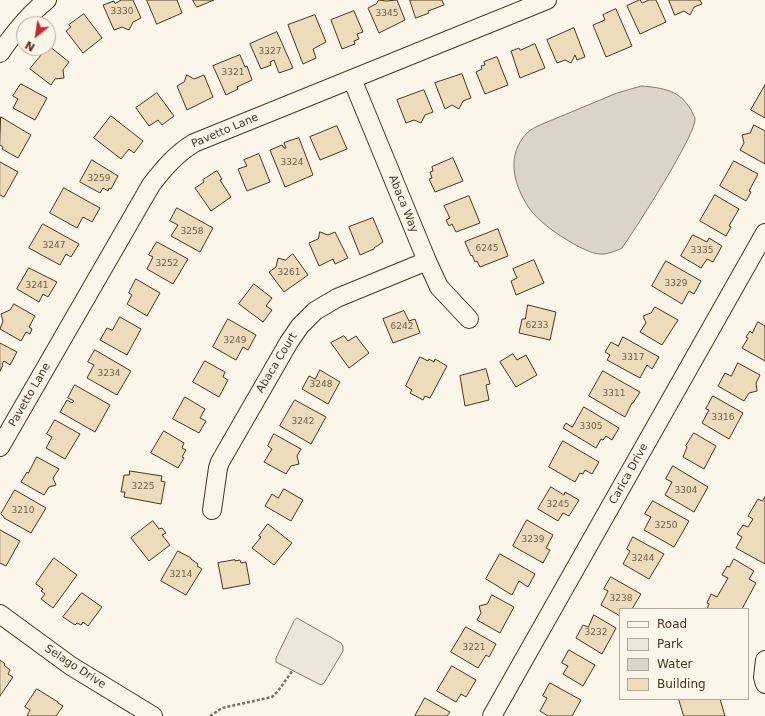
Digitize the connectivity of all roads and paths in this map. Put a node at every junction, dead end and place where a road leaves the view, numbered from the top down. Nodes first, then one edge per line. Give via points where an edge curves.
1 (47, 0) edge
2 (547, 0) edge
3 (0, 53) edge
4 (352, 79) junction
5 (765, 233) edge
6 (427, 261) junction
7 (469, 319) dead end
8 (0, 447) edge
9 (212, 510) dead end
10 (0, 614) edge
11 (765, 660) edge
12 (294, 670) dead end
13 (765, 684) edge
14 (153, 716) edge
15 (210, 716) edge
16 (492, 716) edge

1 - 3 street via 15,30
2 - 4 street, Pavetto Lane
4 - 6 street, Abaca Way
4 - 8 street, Pavetto Lane via 194,143 167,164 151,185
5 - 16 street, Carica Drive
6 - 7 street, Abaca Way via 439,287
6 - 9 street, Abaca Court via 337,298 316,311 300,326 223,455 218,468
10 - 14 street, Selago Drive via 71,666
11 - 13 street
12 - 15 path via 272,697 222,708

